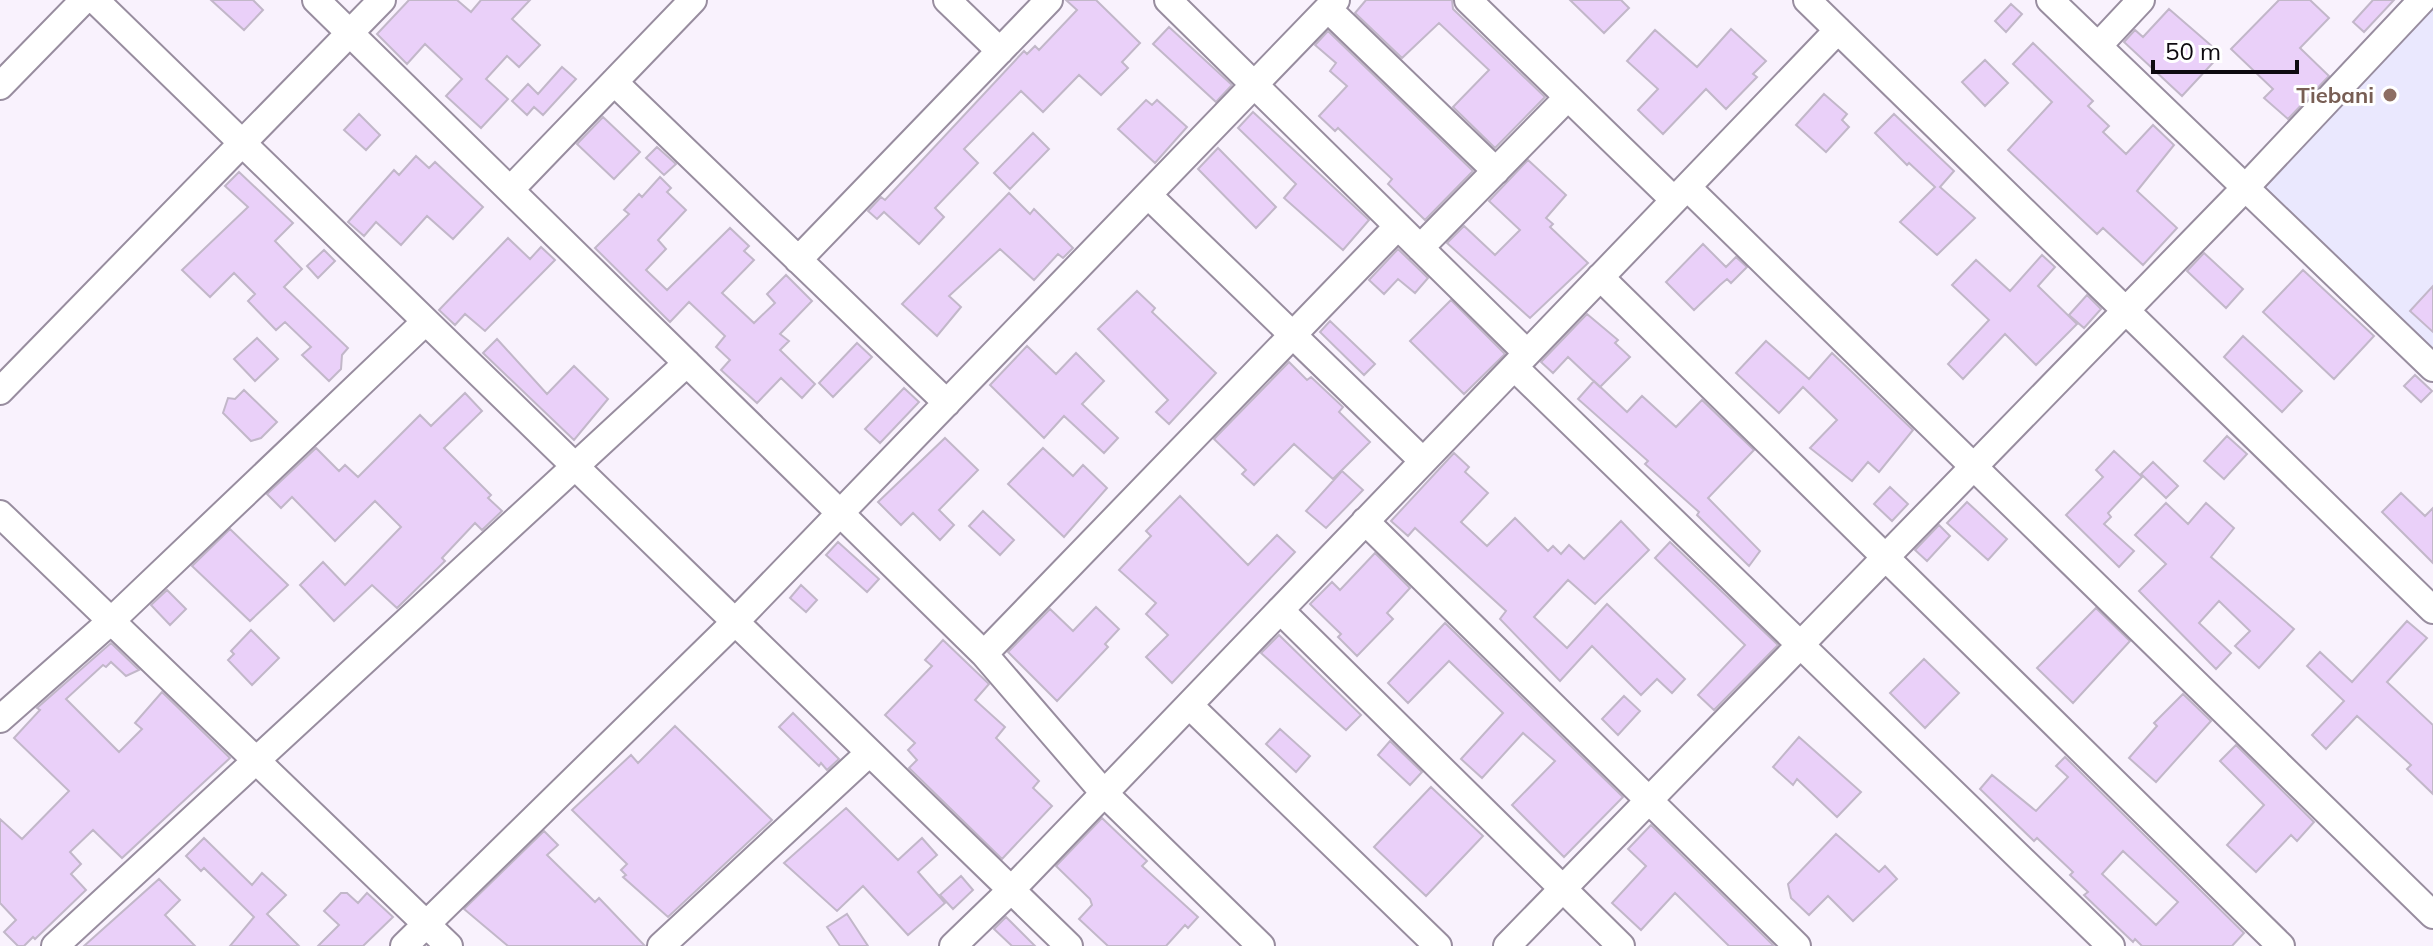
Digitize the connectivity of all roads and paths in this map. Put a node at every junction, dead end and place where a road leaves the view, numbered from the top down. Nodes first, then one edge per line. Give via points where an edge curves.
1 (84, 0) edge
2 (95, 0) edge
3 (316, 0) edge
4 (382, 0) edge
5 (693, 0) edge
6 (947, 0) edge
7 (1049, 0) edge
8 (1168, 0) edge
9 (1468, 0) edge
10 (1807, 0) edge
11 (2050, 0) edge
12 (2141, 0) edge
13 (2422, 0) edge
14 (1332, 4) edge
15 (1838, 30) junction
16 (350, 33) junction
17 (2098, 46) junction
18 (1000, 51) junction
19 (614, 82) junction
20 (1254, 85) junction
21 (0, 86) edge
22 (1568, 97) junction
23 (242, 144) junction
24 (1496, 171) junction
25 (2245, 188) junction
26 (510, 190) junction
27 (1680, 194) junction
28 (1148, 195) junction
29 (1398, 226) junction
30 (1420, 248) junction
31 (798, 260) junction
32 (1600, 277) junction
33 (2125, 310) junction
34 (425, 322) junction
35 (1293, 335) junction
36 (1520, 360) junction
37 (687, 363) junction
38 (2433, 368) edge
39 (0, 391) edge
40 (947, 403) junction
41 (1423, 461) junction
42 (574, 467) junction
43 (1974, 467) junction
44 (0, 514) edge
45 (840, 514) junction
46 (1365, 521) junction
47 (1885, 557) junction
48 (1280, 610) junction
49 (2433, 610) edge
50 (111, 621) junction
51 (733, 624) junction
52 (1800, 645) junction
53 (984, 654) junction
54 (1189, 705) junction
55 (0, 719) edge
56 (868, 754) junction
57 (256, 760) junction
58 (1104, 793) junction
59 (1648, 800) junction
60 (1563, 889) junction
61 (1011, 890) junction
62 (2433, 915) edge
63 (428, 925) junction
64 (55, 946) edge
65 (404, 946) edge
66 (449, 946) edge
67 (661, 946) edge
68 (953, 946) edge
69 (1069, 946) edge
70 (1261, 946) edge
71 (1438, 946) edge
72 (1507, 946) edge
73 (1621, 946) edge
74 (1797, 946) edge
75 (2111, 946) edge
76 (2281, 946) edge

1 - 21 street
2 - 23 street
3 - 16 street
4 - 16 street
5 - 19 street
6 - 18 street
7 - 18 street
8 - 20 street
9 - 22 street
10 - 15 street
11 - 17 street
12 - 17 street
13 - 25 street
14 - 20 street
14 - 24 street
15 - 27 street
15 - 33 street
16 - 23 street
16 - 26 street
17 - 25 street
18 - 31 street
19 - 26 street
19 - 31 street
20 - 28 street
20 - 29 street
22 - 24 street
22 - 27 street
23 - 34 street
23 - 39 street
24 - 30 street
25 - 33 street
25 - 38 street
26 - 37 street
27 - 32 street
27 - 43 street
28 - 35 street
28 - 40 street
29 - 30 street
29 - 35 street
30 - 36 street
31 - 40 street
32 - 36 street
32 - 47 street
33 - 43 street
33 - 49 street
34 - 42 street
34 - 50 street
35 - 41 street
35 - 53 street
36 - 41 street
36 - 52 street
37 - 42 street
37 - 45 street
40 - 45 street
41 - 46 street
42 - 51 street
42 - 57 street
43 - 47 street
43 - 62 street
44 - 50 street
45 - 51 street
45 - 53 street
46 - 48 street
46 - 59 street
47 - 52 street
47 - 76 street
48 - 54 street
48 - 60 street
50 - 55 street
50 - 57 street
51 - 56 street
51 - 63 street
52 - 59 street
52 - 75 street
53 - 58 street
54 - 58 street
54 - 71 street
56 - 61 street
56 - 67 street
57 - 63 street
57 - 64 street
58 - 61 street
58 - 70 street
59 - 60 street
59 - 74 street
60 - 72 street
60 - 73 street
61 - 68 street
61 - 69 street
63 - 65 street
63 - 66 street

